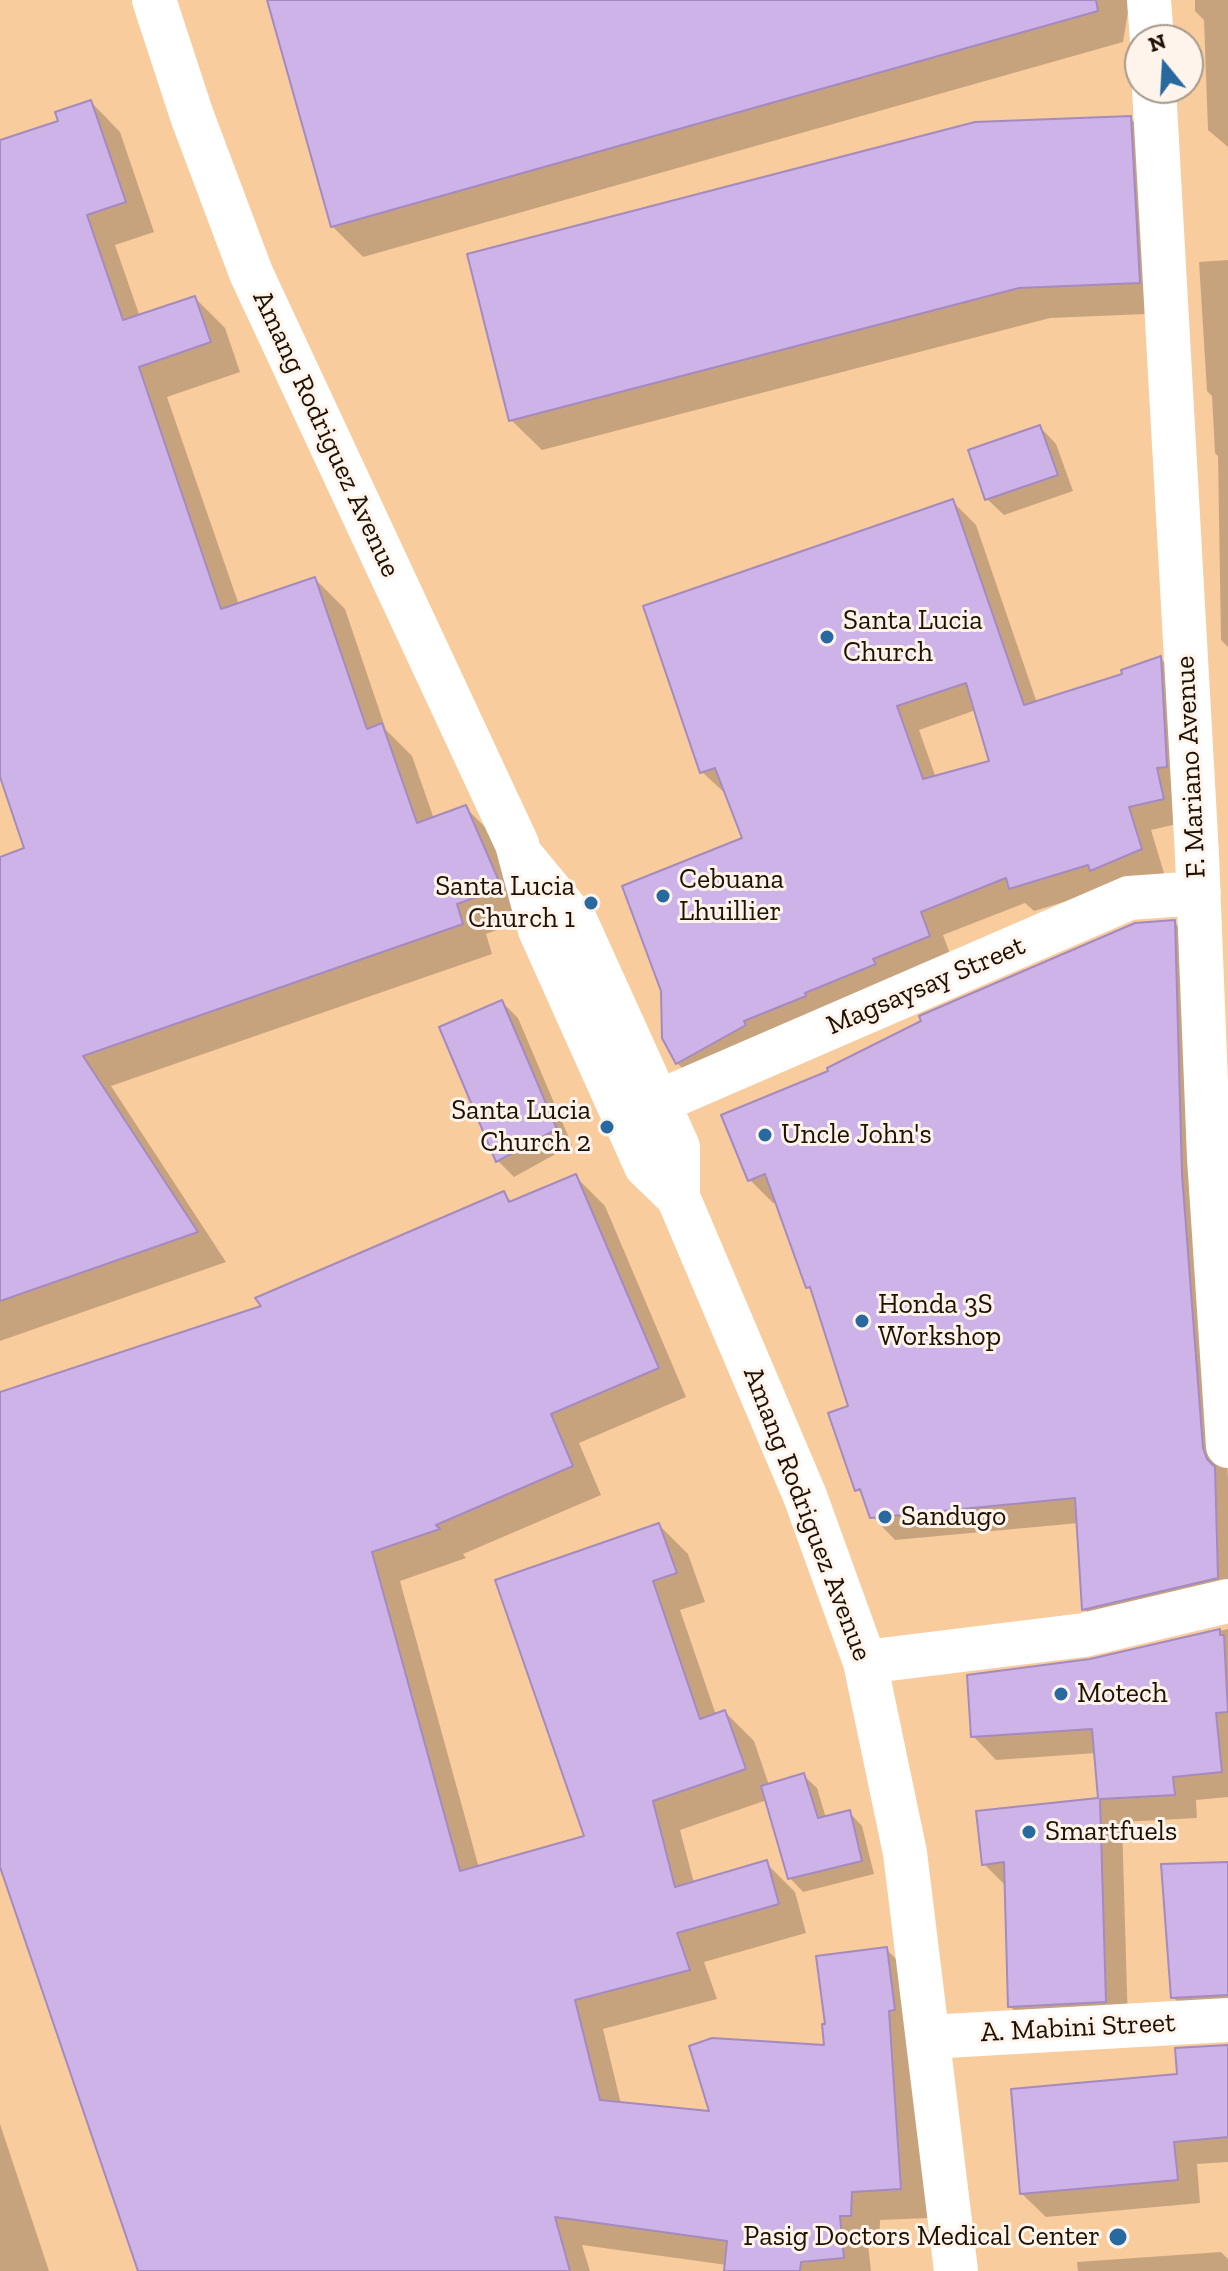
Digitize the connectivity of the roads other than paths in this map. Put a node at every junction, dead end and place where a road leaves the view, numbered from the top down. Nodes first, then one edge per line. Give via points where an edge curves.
1 (154, 0) edge
2 (1149, 0) edge
3 (1151, 24) edge
4 (1155, 104) edge
5 (524, 859) junction
6 (1209, 916) edge
7 (658, 1102) junction
8 (678, 1197) junction
9 (1228, 1446) edge
10 (1228, 1601) edge
11 (865, 1662) junction
12 (1228, 2020) edge
13 (928, 2037) junction
14 (956, 2271) edge

1 - 5 main road, Amang Rodriguez Avenue via 251,273
2 - 3 main road
4 - 6 main road, F. Mariano Avenue
5 - 7 main road, Amang Rodriguez Avenue via 576,922
5 - 8 main road, Amang Rodriguez Avenue via 540,930 646,1166
6 - 7 main road, Magsaysay Street via 1129,898
6 - 9 main road, F. Mariano Avenue via 1209,1158
7 - 8 main road, Amang Rodriguez Avenue via 678,1147
8 - 11 main road, Amang Rodriguez Avenue via 805,1496
10 - 11 main road via 1084,1635
11 - 13 main road, Amang Rodriguez Avenue via 905,1853
12 - 13 main road, A. Mabini Street
13 - 14 main road, Amang Rodriguez Avenue

